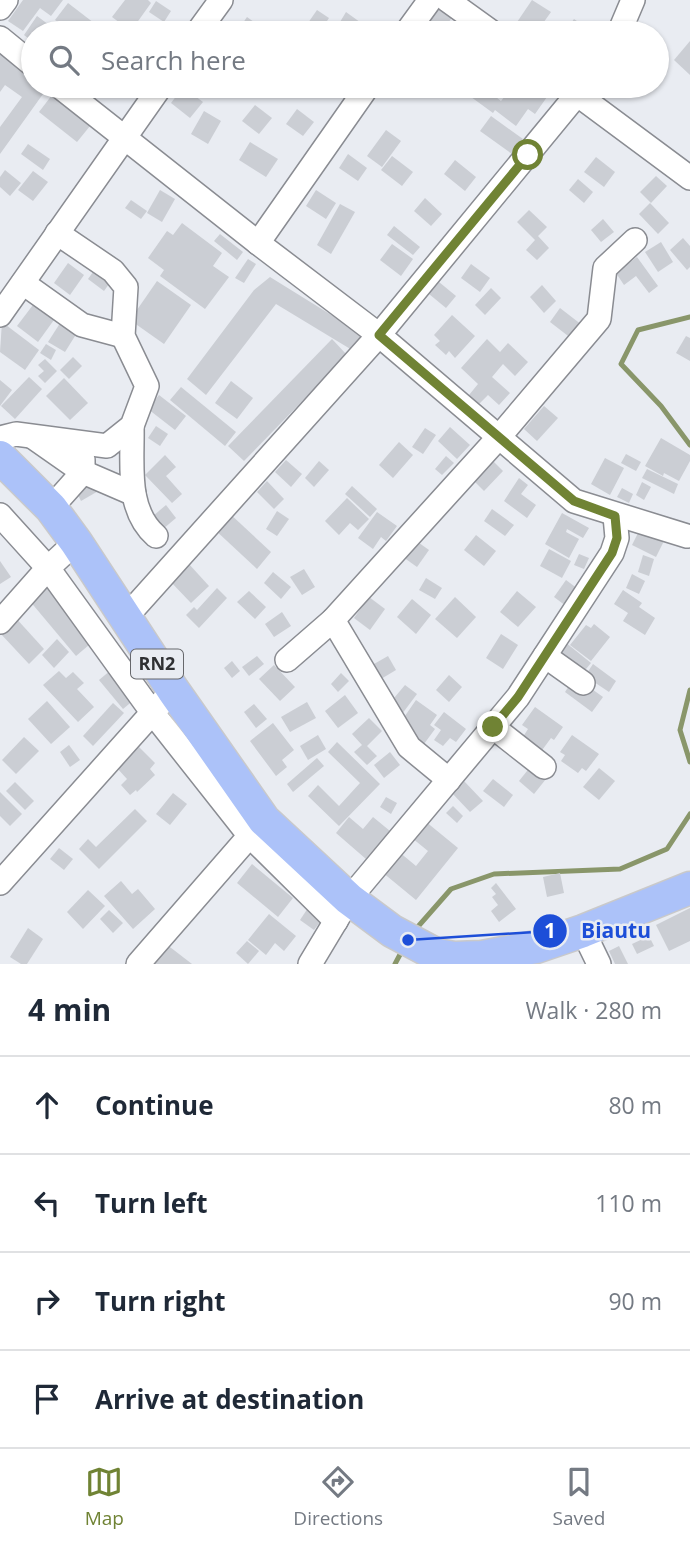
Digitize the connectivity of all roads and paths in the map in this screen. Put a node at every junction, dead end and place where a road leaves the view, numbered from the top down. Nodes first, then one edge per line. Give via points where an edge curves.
1 (6, 0) edge
2 (221, 0) edge
3 (430, 0) edge
4 (447, 0) edge
5 (633, 0) edge
6 (0, 9) edge
7 (206, 21) edge
8 (415, 21) edge
9 (476, 21) edge
10 (624, 21) edge
11 (0, 38) edge
12 (21, 55) edge
13 (74, 98) edge
14 (153, 98) edge
15 (360, 98) edge
16 (569, 98) edge
17 (588, 98) edge
18 (125, 139) junction
19 (690, 178) edge
20 (57, 233) junction
21 (635, 240) dead end
22 (258, 243) junction
23 (23, 283) junction
24 (0, 315) edge
25 (379, 335) junction
26 (123, 336) junction
27 (132, 426) junction
28 (32, 436) junction
29 (499, 437) junction
30 (0, 438) edge
31 (82, 443) junction
32 (0, 457) edge
33 (83, 472) junction
34 (134, 494) junction
35 (51, 508) junction
36 (0, 515) edge
37 (615, 516) junction
38 (156, 536) dead end
39 (687, 536) dead end
40 (76, 542) junction
41 (48, 568) junction
42 (126, 617) junction
43 (333, 620) junction
44 (0, 622) edge
45 (545, 656) junction
46 (287, 660) dead end
47 (583, 683) dead end
48 (163, 701) junction
49 (493, 727) junction
50 (544, 767) dead end
51 (449, 780) junction
52 (256, 828) junction
53 (0, 883) edge
54 (688, 891) edge
55 (342, 910) junction
56 (583, 931) junction
57 (454, 961) edge
58 (138, 964) edge
59 (310, 964) edge
60 (599, 964) edge

1 - 6 street
2 - 7 street
3 - 8 street
4 - 9 street
5 - 10 street
11 - 12 street
13 - 18 street
14 - 18 street
15 - 22 street
16 - 25 street
17 - 19 street
18 - 20 street
18 - 22 street
20 - 23 street
20 - 26 street via 113,271 126,287
21 - 29 street via 605,268 599,319
22 - 25 street
23 - 24 street
23 - 26 street via 82,325
25 - 29 street
25 - 42 street
26 - 27 street via 148,386
27 - 31 street via 107,446
27 - 34 street
28 - 30 street
28 - 31 street
28 - 33 street
29 - 37 street via 574,501
29 - 43 street
31 - 33 street
32 - 35 highway, RN2
33 - 34 street
33 - 35 street
34 - 38 street via 145,527
35 - 40 highway, RN2
36 - 41 street
37 - 39 street
37 - 45 street via 617,538 612,553
40 - 41 street
40 - 42 highway, RN2
41 - 44 street
41 - 48 street
42 - 48 highway, RN2
43 - 46 street
43 - 51 street via 409,747
45 - 47 street
45 - 49 street
48 - 52 highway, RN2
48 - 53 street
49 - 50 street
49 - 51 street
51 - 55 street
52 - 55 highway, RN2
52 - 58 street
54 - 56 highway, RN2
55 - 57 highway, RN2
55 - 59 street
56 - 57 highway, RN2 via 536,947
56 - 60 street

